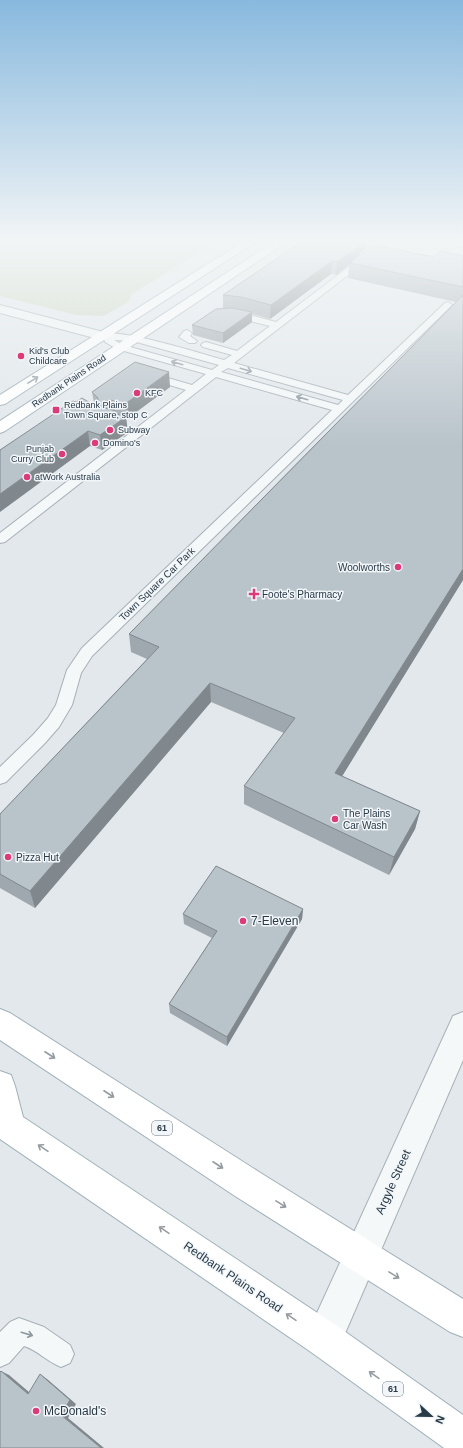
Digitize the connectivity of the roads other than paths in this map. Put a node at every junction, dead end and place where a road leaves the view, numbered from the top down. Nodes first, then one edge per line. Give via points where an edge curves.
1 (6, 311) edge
2 (142, 311) edge
3 (176, 311) edge
4 (297, 311) edge
5 (442, 311) edge
6 (222, 312) edge
7 (278, 325) junction
8 (102, 336) junction
9 (134, 338) junction
10 (206, 345) dead end
11 (120, 347) junction
12 (239, 354) junction
13 (226, 364) junction
14 (215, 373) junction
15 (154, 377) edge
16 (195, 389) junction
17 (350, 399) junction
18 (0, 401) edge
19 (340, 409) junction
20 (130, 425) dead end
21 (0, 428) edge
22 (143, 429) junction
23 (0, 539) edge
24 (0, 777) edge
25 (0, 1023) edge
26 (463, 1026) edge
27 (0, 1086) edge
28 (5, 1123) edge
29 (361, 1254) junction
30 (463, 1319) edge
31 (324, 1339) junction
32 (0, 1354) edge
33 (60, 1354) dead end
34 (463, 1438) edge

1 - 8 street
2 - 8 main road, Redbank Plains Road
3 - 9 main road, Redbank Plains Road
4 - 7 lane
5 - 17 lane, Town Square Car Park
6 - 7 lane
7 - 12 lane
8 - 9 lane
8 - 11 lane
18 -> 8 main road, Redbank Plains Road
9 - 11 main road, Redbank Plains Road
9 - 13 lane
10 - 12 lane
14 -> 11 lane
11 - 21 main road, Redbank Plains Road
12 - 13 lane
13 - 14 lane
13 -> 17 lane
14 - 16 lane
19 -> 14 lane
15 - 16 lane
16 - 22 lane
17 - 19 lane, Town Square Car Park
19 - 24 lane, Town Square Car Park via 87,652 72,675 69,692 60,714
20 - 22 lane
22 - 23 lane
25 -> 29 main road, 61 via 247,1184
26 - 29 street, Argyle Street
27 - 28 main road
31 -> 28 main road, Redbank Plains Road / 61
29 -> 30 main road, 61
29 - 31 street, Argyle Street
34 -> 31 main road, Redbank Plains Road / 61
32 -> 33 lane via 19,1331 35,1336

